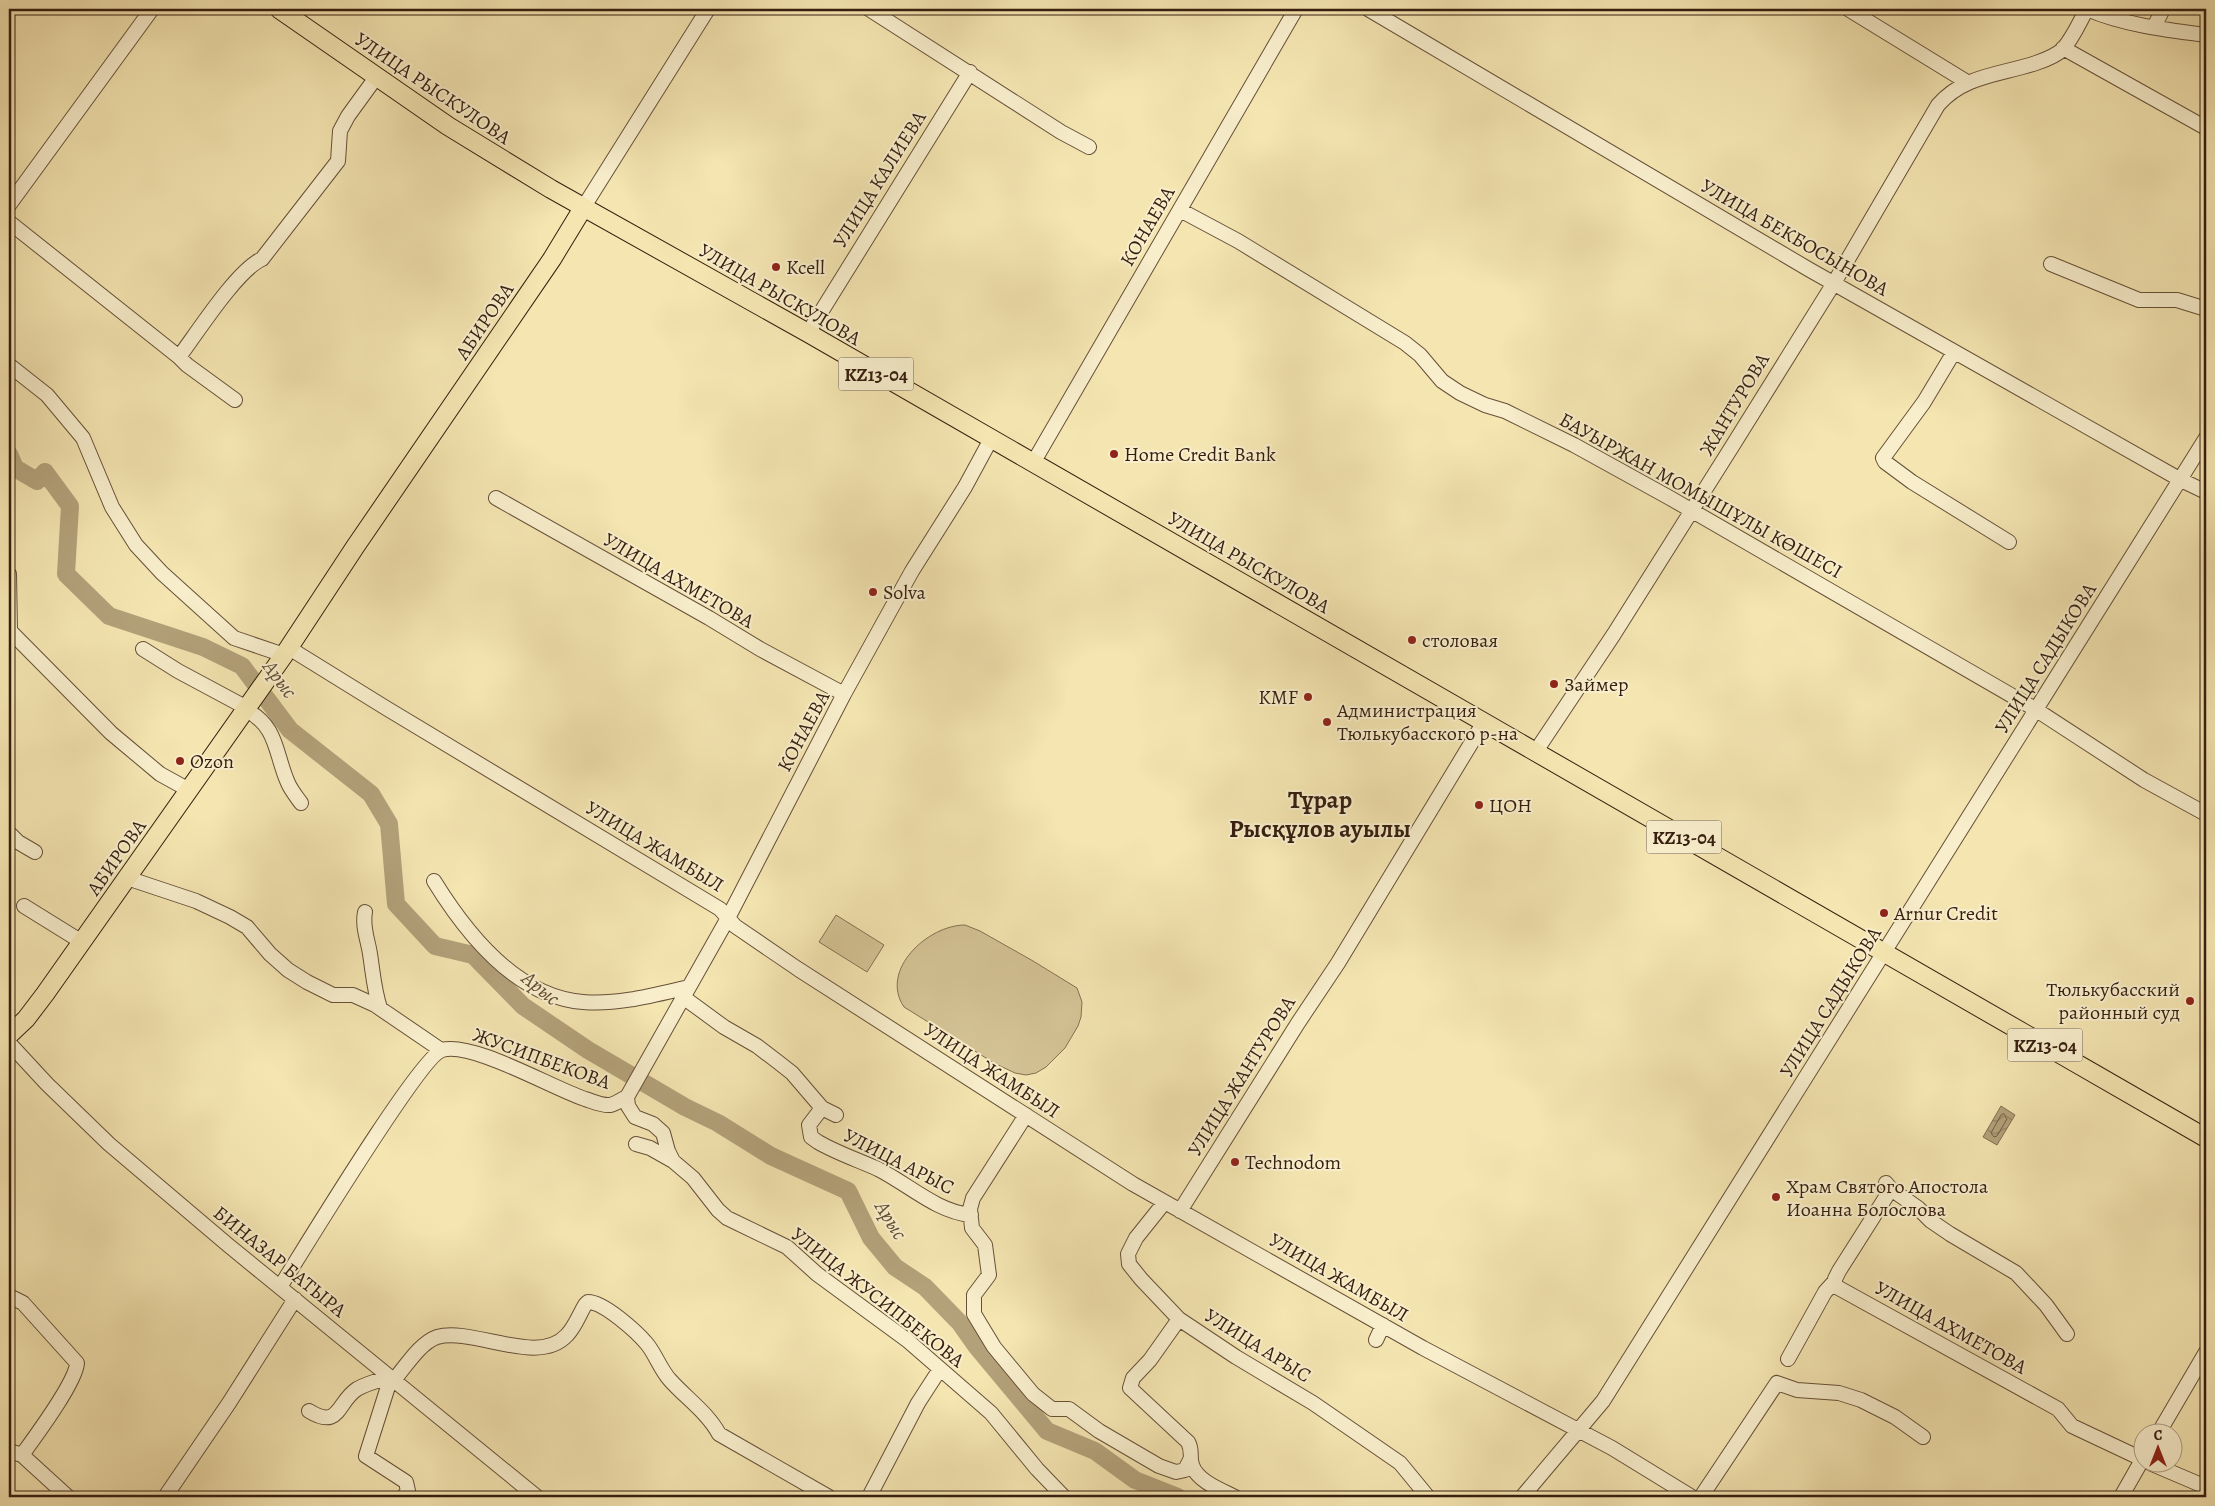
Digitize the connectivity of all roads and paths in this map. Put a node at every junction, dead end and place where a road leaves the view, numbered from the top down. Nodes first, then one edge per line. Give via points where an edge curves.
1 (152, 9) edge
2 (279, 9) edge
3 (708, 9) edge
4 (870, 9) edge
5 (1296, 9) edge
6 (1368, 9) edge
7 (1848, 9) edge
8 (2087, 9) edge
9 (2163, 9) edge
10 (2154, 28) junction
11 (2206, 35) edge
12 (2063, 48) junction
13 (970, 72) junction
14 (377, 76) junction
15 (1967, 82) junction
16 (2206, 128) edge
17 (1089, 147) dead end
18 (9, 205) edge
19 (583, 208) junction
20 (1180, 210) junction
21 (9, 222) edge
22 (2051, 264) dead end
23 (1834, 282) junction
24 (2206, 309) edge
25 (808, 333) junction
26 (1954, 352) junction
27 (179, 357) junction
28 (9, 365) edge
29 (234, 400) dead end
30 (2206, 438) edge
31 (991, 440) junction
32 (1033, 463) junction
33 (2181, 480) junction
34 (2206, 492) edge
35 (496, 498) dead end
36 (1692, 511) junction
37 (2009, 542) dead end
38 (9, 574) edge
39 (142, 649) dead end
40 (285, 653) junction
41 (844, 694) junction
42 (249, 706) junction
43 (2036, 709) junction
44 (1484, 722) junction
45 (1536, 751) junction
46 (190, 790) junction
47 (300, 803) dead end
48 (2206, 814) edge
49 (9, 833) edge
50 (35, 852) dead end
51 (127, 878) junction
52 (434, 881) dead end
53 (24, 906) dead end
54 (365, 912) dead end
55 (728, 918) junction
56 (82, 942) junction
57 (1884, 952) junction
58 (373, 981) junction
59 (686, 992) junction
60 (359, 998) junction
61 (380, 1008) junction
62 (9, 1035) edge
63 (9, 1043) edge
64 (441, 1050) junction
65 (628, 1097) junction
66 (822, 1108) junction
67 (836, 1115) dead end
68 (1026, 1115) junction
69 (2206, 1138) edge
70 (636, 1144) dead end
71 (673, 1161) junction
72 (1164, 1203) junction
73 (1180, 1211) junction
74 (971, 1216) junction
75 (1835, 1281) junction
76 (280, 1287) junction
77 (9, 1296) edge
78 (295, 1299) junction
79 (1179, 1319) junction
80 (1383, 1325) junction
81 (2066, 1334) dead end
82 (1376, 1340) dead end
83 (2206, 1352) edge
84 (1788, 1358) dead end
85 (940, 1369) junction
86 (392, 1378) junction
87 (309, 1411) dead end
88 (2164, 1424) edge
89 (1578, 1430) junction
90 (1923, 1437) dead end
91 (9, 1451) edge
92 (22, 1455) junction
93 (2132, 1455) edge
94 (1189, 1467) junction
95 (2134, 1474) edge
96 (2175, 1474) edge
97 (2206, 1487) edge
98 (68, 1497) edge
99 (165, 1497) edge
100 (403, 1497) edge
101 (537, 1497) edge
102 (829, 1497) edge
103 (869, 1497) edge
104 (1064, 1497) edge
105 (1235, 1497) edge
106 (1428, 1497) edge
107 (1522, 1497) edge
108 (1692, 1497) edge
109 (1701, 1497) edge
110 (2121, 1497) edge

1 - 18 street
2 - 14 main road, УЛИЦА РЫСКУЛОВА / KZ13-04
3 - 19 street, АБИРОВА
4 - 13 street
5 - 20 street, КОНАЕВА
6 - 23 street, УЛИЦА БЕКБОСЫНОВА
7 - 15 street
8 - 10 street
8 - 12 street
9 - 10 street
10 - 11 street
12 - 15 street, ЖАНТУРОВА via 2050,58
12 - 16 street
13 - 17 street
13 - 25 street, УЛИЦА КАЛИЕВА
14 - 19 main road, УЛИЦА РЫСКУЛОВА / KZ13-04 via 448,126
14 - 27 street via 340,131 338,160 267,254 227,292
15 - 23 street, ЖАНТУРОВА via 1954,89 1938,105
19 - 25 main road, УЛИЦА РЫСКУЛОВА / KZ13-04
19 - 40 main road, АБИРОВА
20 - 32 street, КОНАЕВА
20 - 36 street, БАУЫРЖАН МОМЫШҰЛЫ КӨШЕСІ via 1246,246 1406,344 1442,381 1460,393 1506,411 1574,445
21 - 27 street
22 - 24 street via 2139,300 2177,300
23 - 26 street, УЛИЦА БЕКБОСЫНОВА
23 - 36 street, ЖАНТУРОВА
25 - 31 main road, УЛИЦА РЫСКУЛОВА / KZ13-04
26 - 33 street, УЛИЦА БЕКБОСЫНОВА
26 - 37 street via 1924,402 1883,458 1912,482
27 - 29 street
28 - 40 street, УЛИЦА ЖАМБЫЛ via 47,395 82,438 112,508 136,545 162,573 234,638
30 - 33 street, УЛИЦА САДЫКОВА
31 - 32 main road, УЛИЦА РЫСКУЛОВА / KZ13-04
31 - 41 street, КОНАЕВА via 912,571
32 - 44 main road, УЛИЦА РЫСКУЛОВА / KZ13-04
33 - 34 street, УЛИЦА БЕКБОСЫНОВА
33 - 43 street, УЛИЦА САДЫКОВА
35 - 41 street, УЛИЦА АХМЕТОВА
36 - 43 street, БАУЫРЖАН МОМЫШҰЛЫ КӨШЕСІ
36 - 45 street, ЖАНТУРОВА
38 - 46 street via 10,631 116,738 160,774
39 - 42 street
40 - 42 main road, АБИРОВА
40 - 55 street, УЛИЦА ЖАМБЫЛ via 386,708 654,868 720,909
41 - 55 street, КОНАЕВА
42 - 46 main road, АБИРОВА
42 - 47 street via 275,741 289,784
43 - 48 street, БАУЫРЖАН МОМЫШҰЛЫ КӨШЕСІ via 2144,780
43 - 57 street, УЛИЦА САДЫКОВА
44 - 45 main road, УЛИЦА РЫСКУЛОВА / KZ13-04
44 - 73 street, УЛИЦА ЖАНТУРОВА via 1338,963
45 - 57 main road, УЛИЦА РЫСКУЛОВА / KZ13-04
46 - 51 main road, АБИРОВА
49 - 50 street
51 - 56 main road, АБИРОВА
51 - 60 street via 189,898 230,917 247,927 270,954 307,982 333,995
52 - 59 street via 472,936 507,970 535,988 581,1002
53 - 56 street
54 - 58 street
55 - 59 street, КОНАЕВА
55 - 68 street, УЛИЦА ЖАМБЫЛ via 798,969
56 - 62 main road, АБИРОВА via 26,1019
57 - 69 main road, УЛИЦА РЫСКУЛОВА / KZ13-04
57 - 89 street, УЛИЦА САДЫКОВА via 1603,1401
58 - 60 street via 365,983
58 - 61 street
59 - 65 street, КОНАЕВА
59 - 66 street, УЛИЦА АРЫС via 731,1033 757,1046 778,1062
60 - 61 street
61 - 64 street
63 - 76 street, БИНАЗАР БАТЫРА via 109,1144
64 - 65 street, ЖУСИПБЕКОВА via 454,1049 484,1057 598,1103 610,1105
64 - 76 street via 408,1087
65 - 71 street via 628,1106 635,1117 653,1124 663,1133
66 - 67 street, УЛИЦА АРЫС
66 - 74 street, УЛИЦА АРЫС via 809,1125 811,1137 838,1153 880,1170 942,1206
68 - 72 street, УЛИЦА ЖАМБЫЛ
68 - 74 street via 973,1198
70 - 71 street, УЛИЦА ЖУСИПБЕКОВА
71 - 85 street, УЛИЦА ЖУСИПБЕКОВА via 694,1178 727,1218 787,1248
72 - 73 street, УЛИЦА ЖАМБЫЛ
72 - 79 street, УЛИЦА АРЫС via 1136,1238 1128,1254 1129,1264
73 - 80 street, УЛИЦА ЖАМБЫЛ
74 - 94 street via 972,1228 984,1245 989,1275 974,1295 974,1314 994,1347 1033,1394 1052,1409 1069,1409 1113,1440 1160,1466 1176,1472
75 - 81 street via 1888,1186 1950,1234 2016,1273 2046,1305
75 - 84 street
75 - 93 street, УЛИЦА АХМЕТОВА via 1835,1286 2058,1409 2072,1426
76 - 78 street, БИНАЗАР БАТЫРА
77 - 92 street via 23,1303 77,1363 68,1386
78 - 86 street, БИНАЗАР БАТЫРА
78 - 99 street via 230,1403
79 - 94 street via 1130,1384 1134,1392 1188,1442 1191,1448
79 - 106 street, УЛИЦА АРЫС via 1313,1403 1400,1463
80 - 82 street
80 - 89 street, УЛИЦА ЖАМБЫЛ
83 - 88 street
85 - 103 street via 918,1403
85 - 104 street, УЛИЦА ЖУСИПБЕКОВА via 991,1413
86 - 87 street via 357,1389 331,1417 324,1419
86 - 100 street via 366,1456 406,1482 408,1491
86 - 101 street, БИНАЗАР БАТЫРА
86 - 102 street via 426,1343 437,1338 467,1336 506,1345 545,1347 566,1336 588,1302 594,1302 626,1324 648,1345 668,1378 714,1424 719,1434
89 - 107 street
89 - 108 street, УЛИЦА ЖАМБЫЛ
90 - 109 street via 1895,1417 1861,1400 1839,1393 1797,1390 1777,1383
91 - 92 street
92 - 98 street
94 - 105 street via 1206,1482
95 - 110 street
96 - 97 street

